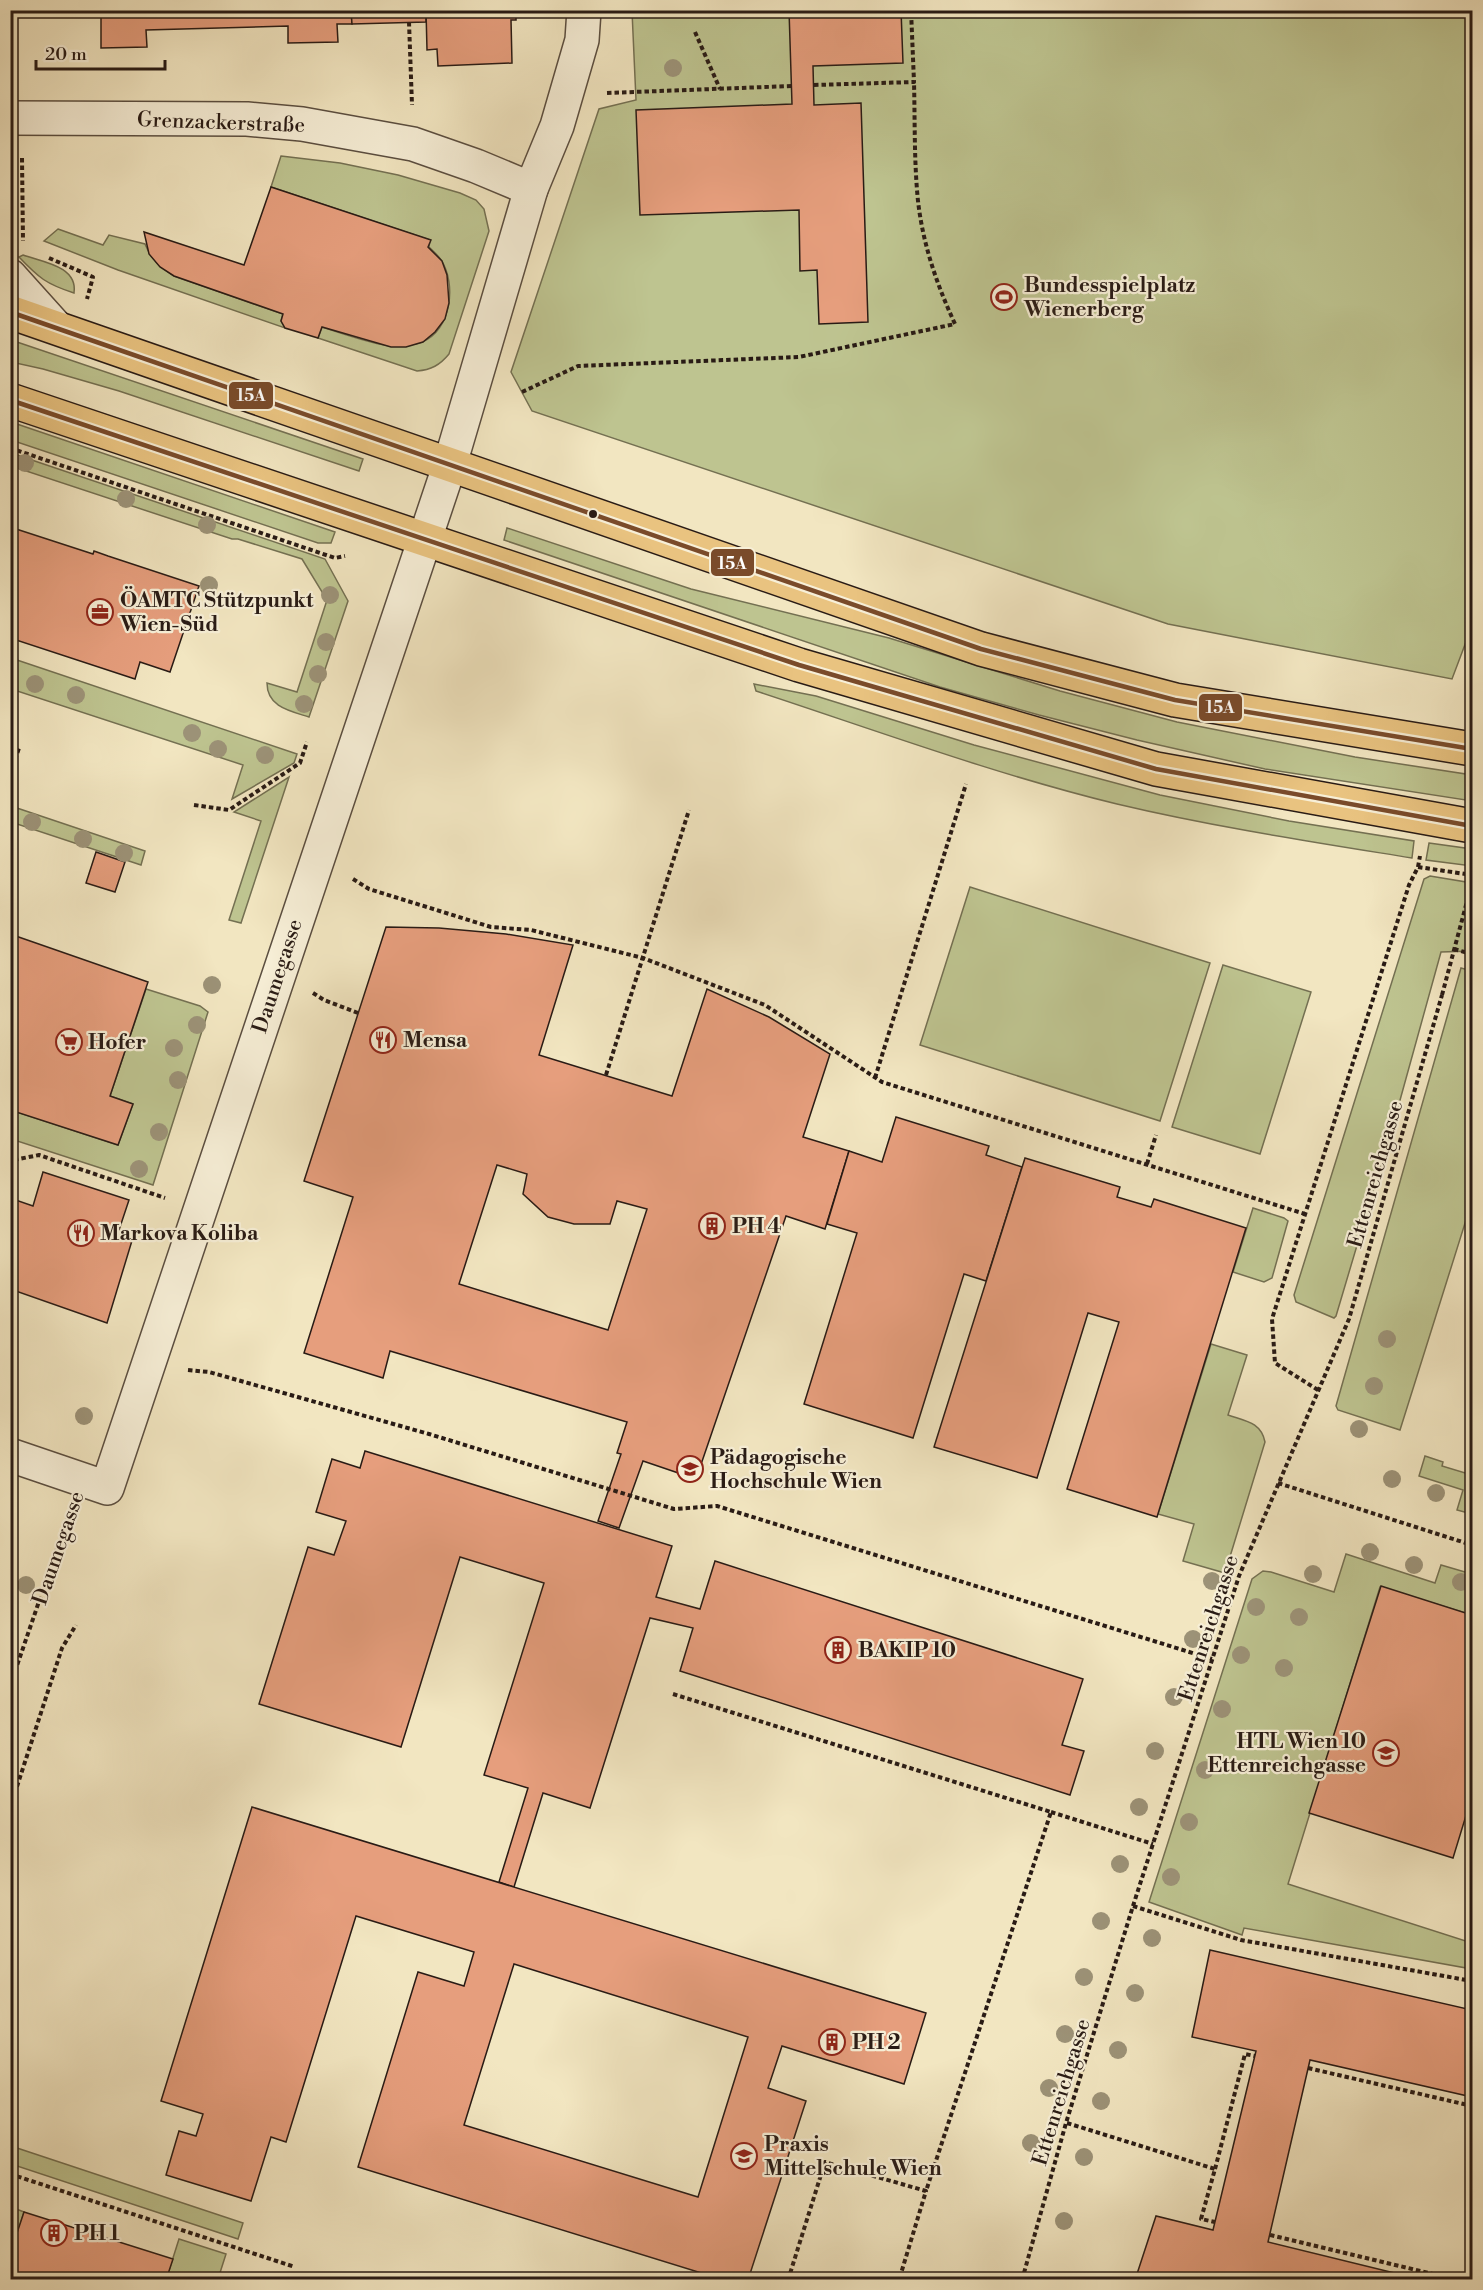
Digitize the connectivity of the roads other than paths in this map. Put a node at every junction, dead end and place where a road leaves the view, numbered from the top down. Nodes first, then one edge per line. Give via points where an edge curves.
1 (584, 10) edge
2 (16, 118) edge
3 (531, 189) junction
4 (10, 276) edge
5 (10, 312) edge
6 (67, 330) junction
7 (10, 400) edge
8 (450, 464) junction
9 (423, 539) junction
10 (1473, 749) edge
11 (1473, 826) edge
12 (10, 1455) edge

1 - 3 street via 582,40 557,126
2 - 3 street, Grenzackerstraße via 247,119 302,124 414,144
3 - 8 street
4 - 6 street
5 - 6 main road
6 - 8 main road
7 - 9 main road
8 - 9 street, Daumegasse
8 - 10 main road via 981,649 1175,700
9 - 11 main road via 799,665 1156,769
9 - 12 street, Daumegasse via 147,1366 94,1484

